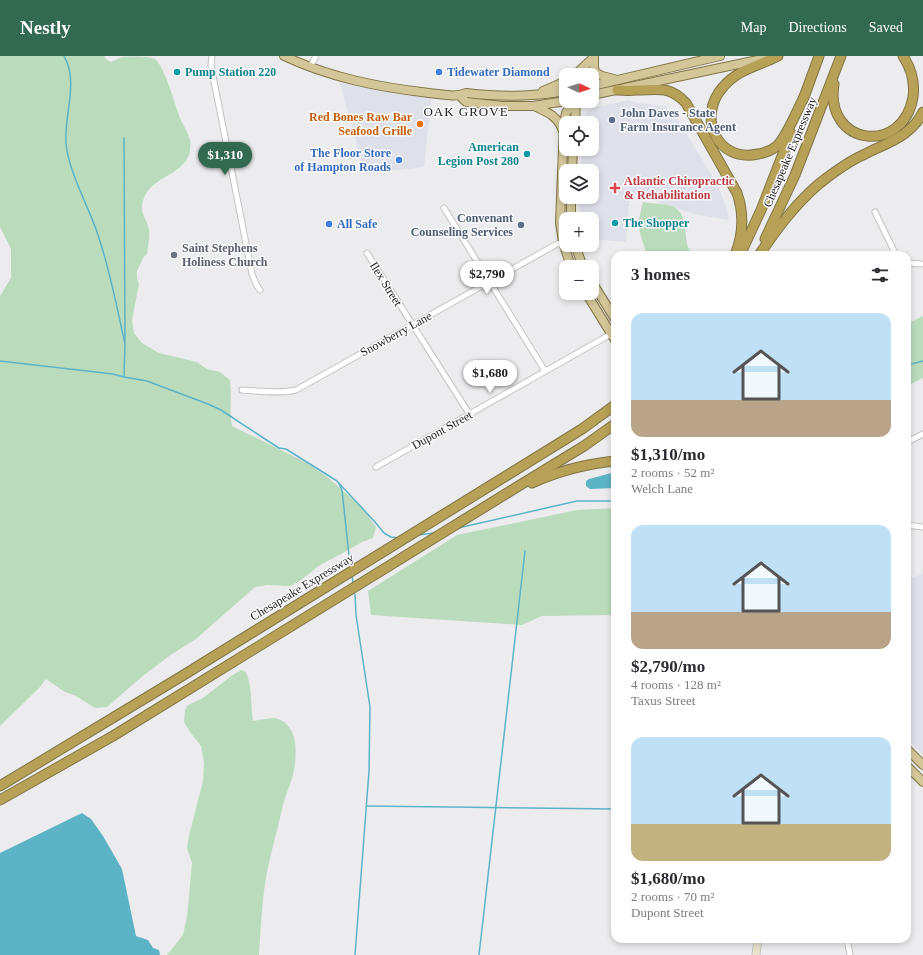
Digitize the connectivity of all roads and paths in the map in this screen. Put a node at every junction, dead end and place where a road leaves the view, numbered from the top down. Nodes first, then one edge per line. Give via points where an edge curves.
1 (212, 56) edge
2 (284, 56) edge
3 (316, 56) edge
4 (720, 56) edge
5 (777, 56) edge
6 (819, 56) edge
7 (842, 56) edge
8 (904, 56) edge
9 (593, 57) edge
10 (838, 66) junction
11 (310, 67) junction
12 (582, 68) edge
13 (589, 68) edge
14 (619, 79) junction
15 (559, 84) edge
16 (599, 84) edge
17 (617, 90) junction
18 (559, 92) edge
19 (599, 94) edge
20 (805, 95) junction
21 (460, 96) junction
22 (530, 96) junction
23 (559, 102) edge
24 (533, 106) junction
25 (923, 112) edge
26 (559, 122) edge
27 (563, 156) edge
28 (444, 208) dead end
29 (560, 212) edge
30 (875, 212) dead end
31 (559, 245) edge
32 (736, 251) edge
33 (742, 251) edge
34 (760, 251) edge
35 (761, 251) edge
36 (894, 251) edge
37 (367, 253) dead end
38 (911, 263) edge
39 (921, 264) dead end
40 (489, 282) junction
41 (260, 290) dead end
42 (599, 293) edge
43 (590, 300) edge
44 (611, 313) edge
45 (412, 325) junction
46 (611, 334) edge
47 (611, 338) edge
48 (546, 371) junction
49 (242, 390) dead end
50 (611, 407) edge
51 (470, 415) junction
52 (611, 427) edge
53 (923, 434) edge
54 (911, 440) edge
55 (611, 462) edge
56 (376, 467) dead end
57 (911, 526) edge
58 (452, 527) junction
59 (923, 527) edge
60 (911, 753) edge
61 (923, 765) edge
62 (911, 770) edge
63 (923, 782) edge
64 (0, 786) edge
65 (0, 800) edge
66 (758, 943) edge
67 (847, 943) edge
68 (756, 955) edge
69 (850, 955) edge

1 - 41 street via 211,66 246,247 254,279
2 - 11 main road
3 - 11 street
4 - 14 main road
5 - 17 main road
5 - 20 highway via 741,71 719,92 710,114 713,133 718,141 740,155 753,156 771,150 783,138
6 - 20 highway, Chesapeake Expressway
7 - 10 highway, Chesapeake Expressway
8 - 10 highway via 910,67 913,82 911,105 899,125 878,136 865,136 851,131 839,119 833,99
9 - 12 main road
9 - 13 main road
9 - 14 main road via 595,72
10 - 34 highway, Chesapeake Expressway via 795,175
11 - 21 main road via 366,84
14 - 16 main road
15 - 22 main road
17 - 19 main road
17 - 32 highway via 665,90 677,95 686,103 738,193 742,220
18 - 22 main road
20 - 33 highway, Chesapeake Expressway via 761,210
21 - 22 main road via 466,93
21 - 24 main road via 466,102
23 - 24 main road
24 - 26 main road via 555,117
25 - 35 highway via 903,135 848,163 820,184 791,212
27 - 29 main road
28 - 40 street
30 - 36 street
31 - 40 street, Snowberry Lane
37 - 45 street, Ilex Street
38 - 39 street
40 - 45 street, Snowberry Lane
40 - 48 street
42 - 44 main road
43 - 46 main road
45 - 49 street, Snowberry Lane via 296,390
45 - 51 street, Ilex Street
47 - 48 street, Dupont Street
48 - 51 street, Dupont Street
50 - 64 highway, Chesapeake Expressway via 582,429
51 - 56 street, Dupont Street
52 - 58 highway
53 - 54 street
55 - 58 highway via 583,466 542,479
57 - 59 street
58 - 65 highway via 113,736
60 - 61 main road
62 - 63 main road
66 - 68 street
67 - 69 street

